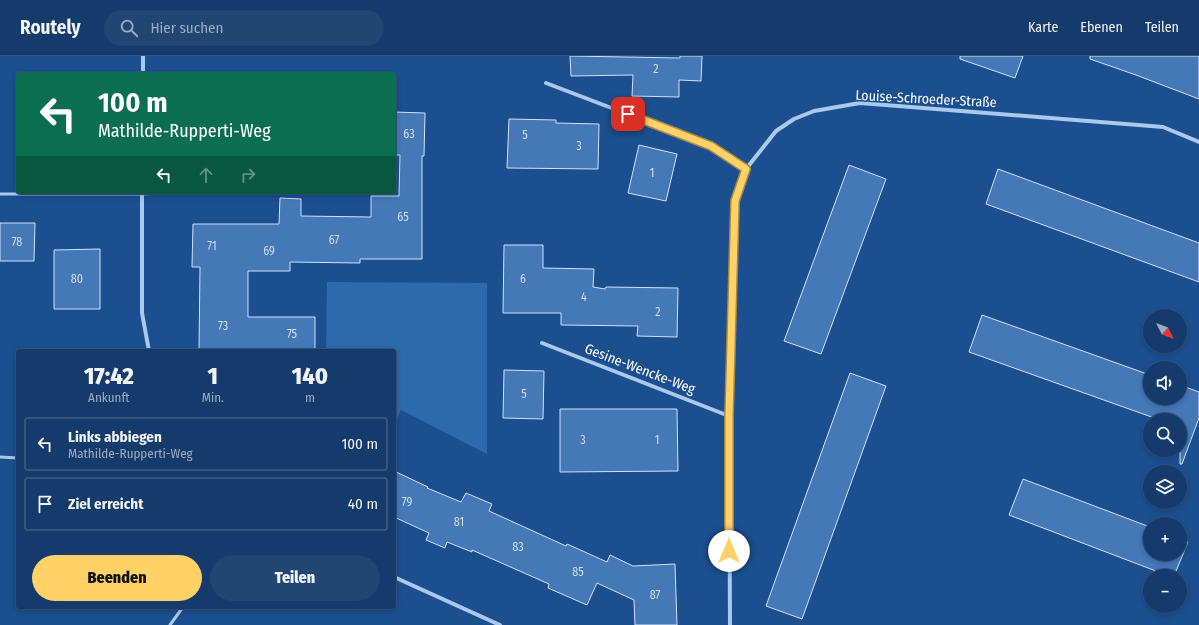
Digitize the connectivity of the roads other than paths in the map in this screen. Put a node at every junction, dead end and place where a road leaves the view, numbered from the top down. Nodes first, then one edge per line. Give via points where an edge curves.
1 (143, 56) edge
2 (143, 72) edge
3 (546, 83) dead end
4 (1199, 142) edge
5 (746, 169) junction
6 (0, 194) edge
7 (16, 194) edge
8 (142, 194) edge
9 (542, 343) dead end
10 (149, 349) edge
11 (729, 416) junction
12 (0, 457) edge
13 (16, 458) edge
14 (396, 578) edge
15 (182, 609) edge
16 (170, 625) edge
17 (500, 625) edge
18 (730, 625) edge

1 - 2 street
3 - 5 street via 711,146
4 - 5 street, Louise-Schroeder-Straße via 1163,128 860,103 814,111 794,119 776,132
5 - 11 street, Louise-Schroeder-Straße via 735,201
6 - 7 lane
8 - 10 street via 142,313
9 - 11 street, Gesine-Wencke-Weg
11 - 18 street, Louise-Schroeder-Straße
12 - 13 lane
14 - 17 street
15 - 16 lane

